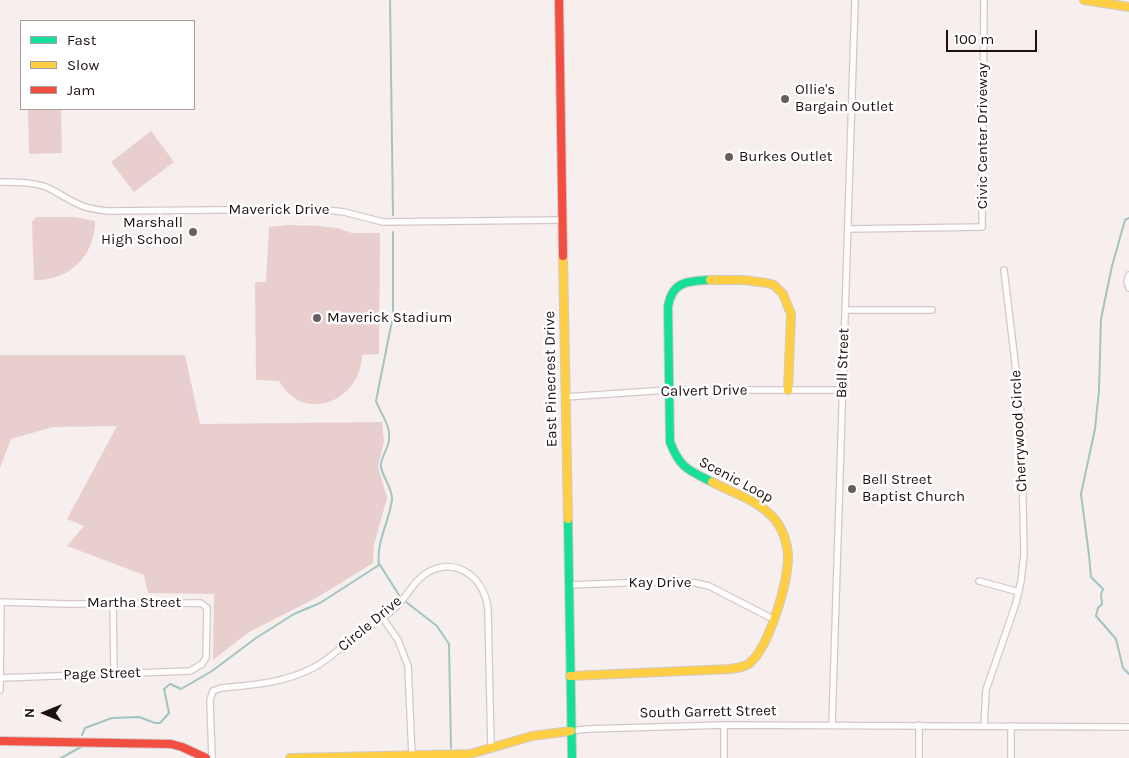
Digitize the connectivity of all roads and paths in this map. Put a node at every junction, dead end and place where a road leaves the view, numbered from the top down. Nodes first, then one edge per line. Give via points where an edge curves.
1 (559, 0) edge
2 (855, 0) edge
3 (984, 0) edge
4 (1087, 0) edge
5 (1129, 7) edge
6 (0, 182) edge
7 (562, 220) junction
8 (848, 229) junction
9 (1004, 270) dead end
10 (1129, 276) edge
11 (1129, 288) edge
12 (845, 310) junction
13 (932, 310) dead end
14 (668, 390) junction
15 (788, 390) junction
16 (842, 390) junction
17 (565, 397) junction
18 (978, 581) dead end
19 (569, 585) junction
20 (1019, 592) junction
21 (0, 602) edge
22 (113, 603) junction
23 (382, 618) junction
24 (773, 619) junction
25 (202, 664) joint
26 (114, 673) junction
27 (570, 676) junction
28 (1, 678) edge
29 (0, 690) edge
30 (724, 725) junction
31 (832, 725) junction
32 (919, 725) junction
33 (984, 726) junction
34 (1011, 726) junction
35 (1129, 727) edge
36 (571, 731) junction
37 (0, 741) edge
38 (492, 749) junction
39 (189, 755) edge
40 (412, 756) junction
41 (206, 758) edge
42 (212, 758) edge
43 (290, 758) edge
44 (572, 758) edge
45 (724, 758) edge
46 (919, 758) edge
47 (1012, 758) edge

1 - 7 main road, East Pinecrest Drive
2 - 8 street, Bell Street
3 - 8 street, Civic Center Driveway via 982,227
4 - 5 main road
6 - 7 street, Maverick Drive via 40,185 77,204 108,211 319,209 383,222
7 - 17 main road, East Pinecrest Drive
8 - 12 street, Bell Street
9 - 20 street, Cherrywood Circle via 1021,422 1024,554
10 - 11 street
12 - 13 street
12 - 16 street, Bell Street
14 - 15 street, Calvert Drive
14 - 15 main road, Scenic Loop via 668,306 673,291 690,281 756,280 776,286 786,297 790,308
14 - 17 street, Calvert Drive
14 - 24 main road, Scenic Loop via 670,442 680,464 764,508 782,530 787,548 787,567
15 - 16 street, Calvert Drive
16 - 31 street, Bell Street
17 - 19 main road, East Pinecrest Drive
18 - 20 street
19 - 24 street, Kay Drive via 690,582 709,586
19 - 27 main road, East Pinecrest Drive
20 - 33 street, Cherrywood Circle via 988,682
21 - 22 street, Martha Street
21 - 28 street, Martha Street
22 - 25 street, Martha Street via 204,604 207,608 207,655
22 - 26 street
23 - 38 street, Circle Drive via 419,578 433,570 457,568 479,582 488,610
23 - 40 street via 398,640 408,666
23 - 42 street, Circle Drive via 332,656 302,673 283,680 213,691 210,700
24 - 27 main road, Scenic Loop via 762,649 742,667
25 - 26 street, Page Street via 185,672
26 - 28 street, Page Street
27 - 36 main road, East Pinecrest Drive
28 - 29 street, Martha Street
30 - 31 street, South Garrett Street
30 - 36 street, South Garrett Street
30 - 45 street
31 - 32 street, South Garrett Street
32 - 33 street, South Garrett Street
32 - 46 street
33 - 34 street, South Garrett Street
34 - 35 street, South Garrett Street
34 - 47 street
36 - 38 main road, South Garrett Street via 532,736
36 - 44 main road, East Pinecrest Drive
37 - 39 main road via 165,744 177,745
38 - 40 main road, South Garrett Street via 464,755
39 - 41 main road
40 - 43 main road, South Garrett Street

